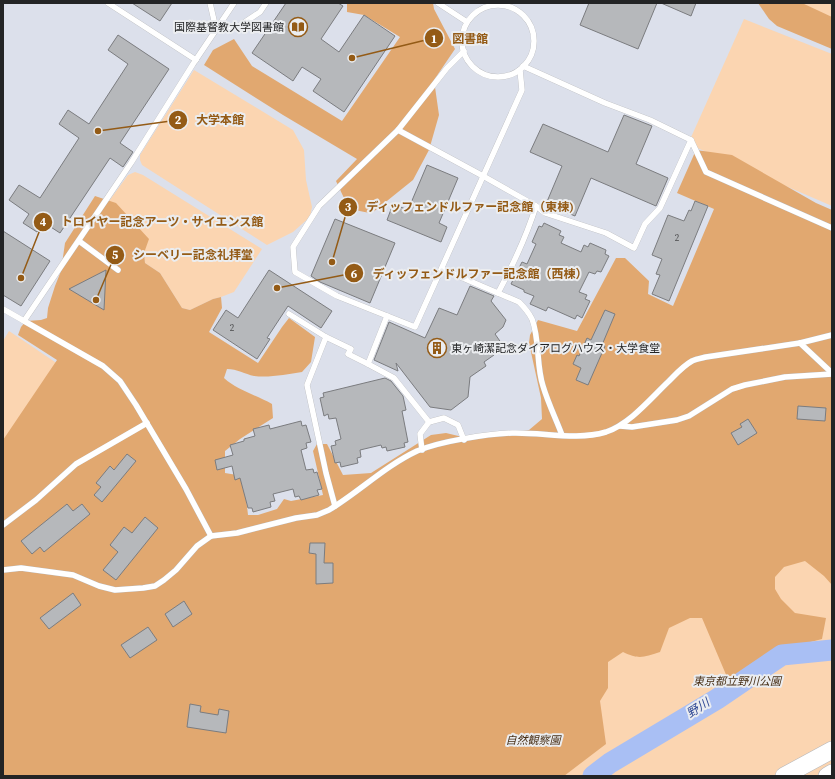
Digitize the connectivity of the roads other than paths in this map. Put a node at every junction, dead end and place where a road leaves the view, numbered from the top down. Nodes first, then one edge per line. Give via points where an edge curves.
1 (108, 3) edge
2 (210, 3) edge
3 (234, 3) edge
4 (438, 3) edge
5 (265, 4) edge
6 (512, 5) edge
7 (467, 22) junction
8 (216, 29) junction
9 (464, 51) junction
10 (196, 60) junction
11 (522, 68) junction
12 (398, 130) junction
13 (691, 140) junction
14 (483, 176) junction
15 (536, 206) junction
16 (832, 228) edge
17 (79, 241) junction
18 (442, 269) junction
19 (118, 270) dead end
20 (498, 293) junction
21 (3, 309) edge
22 (289, 314) dead end
23 (387, 316) junction
24 (24, 321) junction
25 (832, 335) edge
26 (326, 337) junction
27 (800, 343) junction
28 (368, 364) junction
29 (832, 374) edge
30 (429, 422) junction
31 (147, 423) junction
32 (620, 426) junction
33 (562, 435) junction
34 (464, 440) junction
35 (422, 450) junction
36 (335, 506) junction
37 (3, 525) edge
38 (211, 536) junction
39 (3, 570) edge
40 (832, 750) edge
41 (832, 773) edge
42 (784, 776) edge
43 (827, 776) edge

1 - 10 lane
2 - 8 lane
3 - 8 lane
4 - 7 lane
5 - 8 lane via 260,12 239,26
6 - 7 lane via 483,8
6 - 11 lane via 529,22 534,34 533,51
7 - 9 lane via 462,40
8 - 10 lane
9 - 11 lane via 471,65 491,76 504,76
9 - 12 lane
10 - 17 lane
11 - 13 lane via 650,120
11 - 14 lane via 522,90
12 - 14 lane
12 - 23 lane via 319,206 293,247 295,272 338,296
13 - 15 lane via 660,208 645,224 634,248 601,231 545,213
13 - 16 lane via 706,172
14 - 15 lane
14 - 18 lane
15 - 20 lane via 527,234
17 - 19 lane
17 - 24 lane
18 - 20 lane
18 - 23 lane via 415,327
20 - 33 lane via 519,302 532,319 543,386
21 - 24 lane
22 - 26 lane
23 - 28 lane
24 - 31 lane via 103,366 120,381
25 - 27 lane
26 - 28 lane via 351,349 348,354
26 - 36 lane via 307,385
27 - 29 lane
27 - 32 lane via 706,356 692,361
28 - 30 lane via 394,378
29 - 32 lane via 785,377 745,385 732,389 689,416 677,420 632,427
30 - 34 lane via 444,418 458,425
30 - 35 lane via 420,434
31 - 37 lane via 76,464
31 - 38 lane
32 - 33 lane via 605,432
33 - 34 lane via 511,434
34 - 35 lane
35 - 36 lane via 402,459
36 - 38 lane via 317,515 285,520 237,533
38 - 39 lane via 197,546 164,580 155,586 143,588 115,590 73,575 21,568
40 - 42 main road
41 - 43 main road

